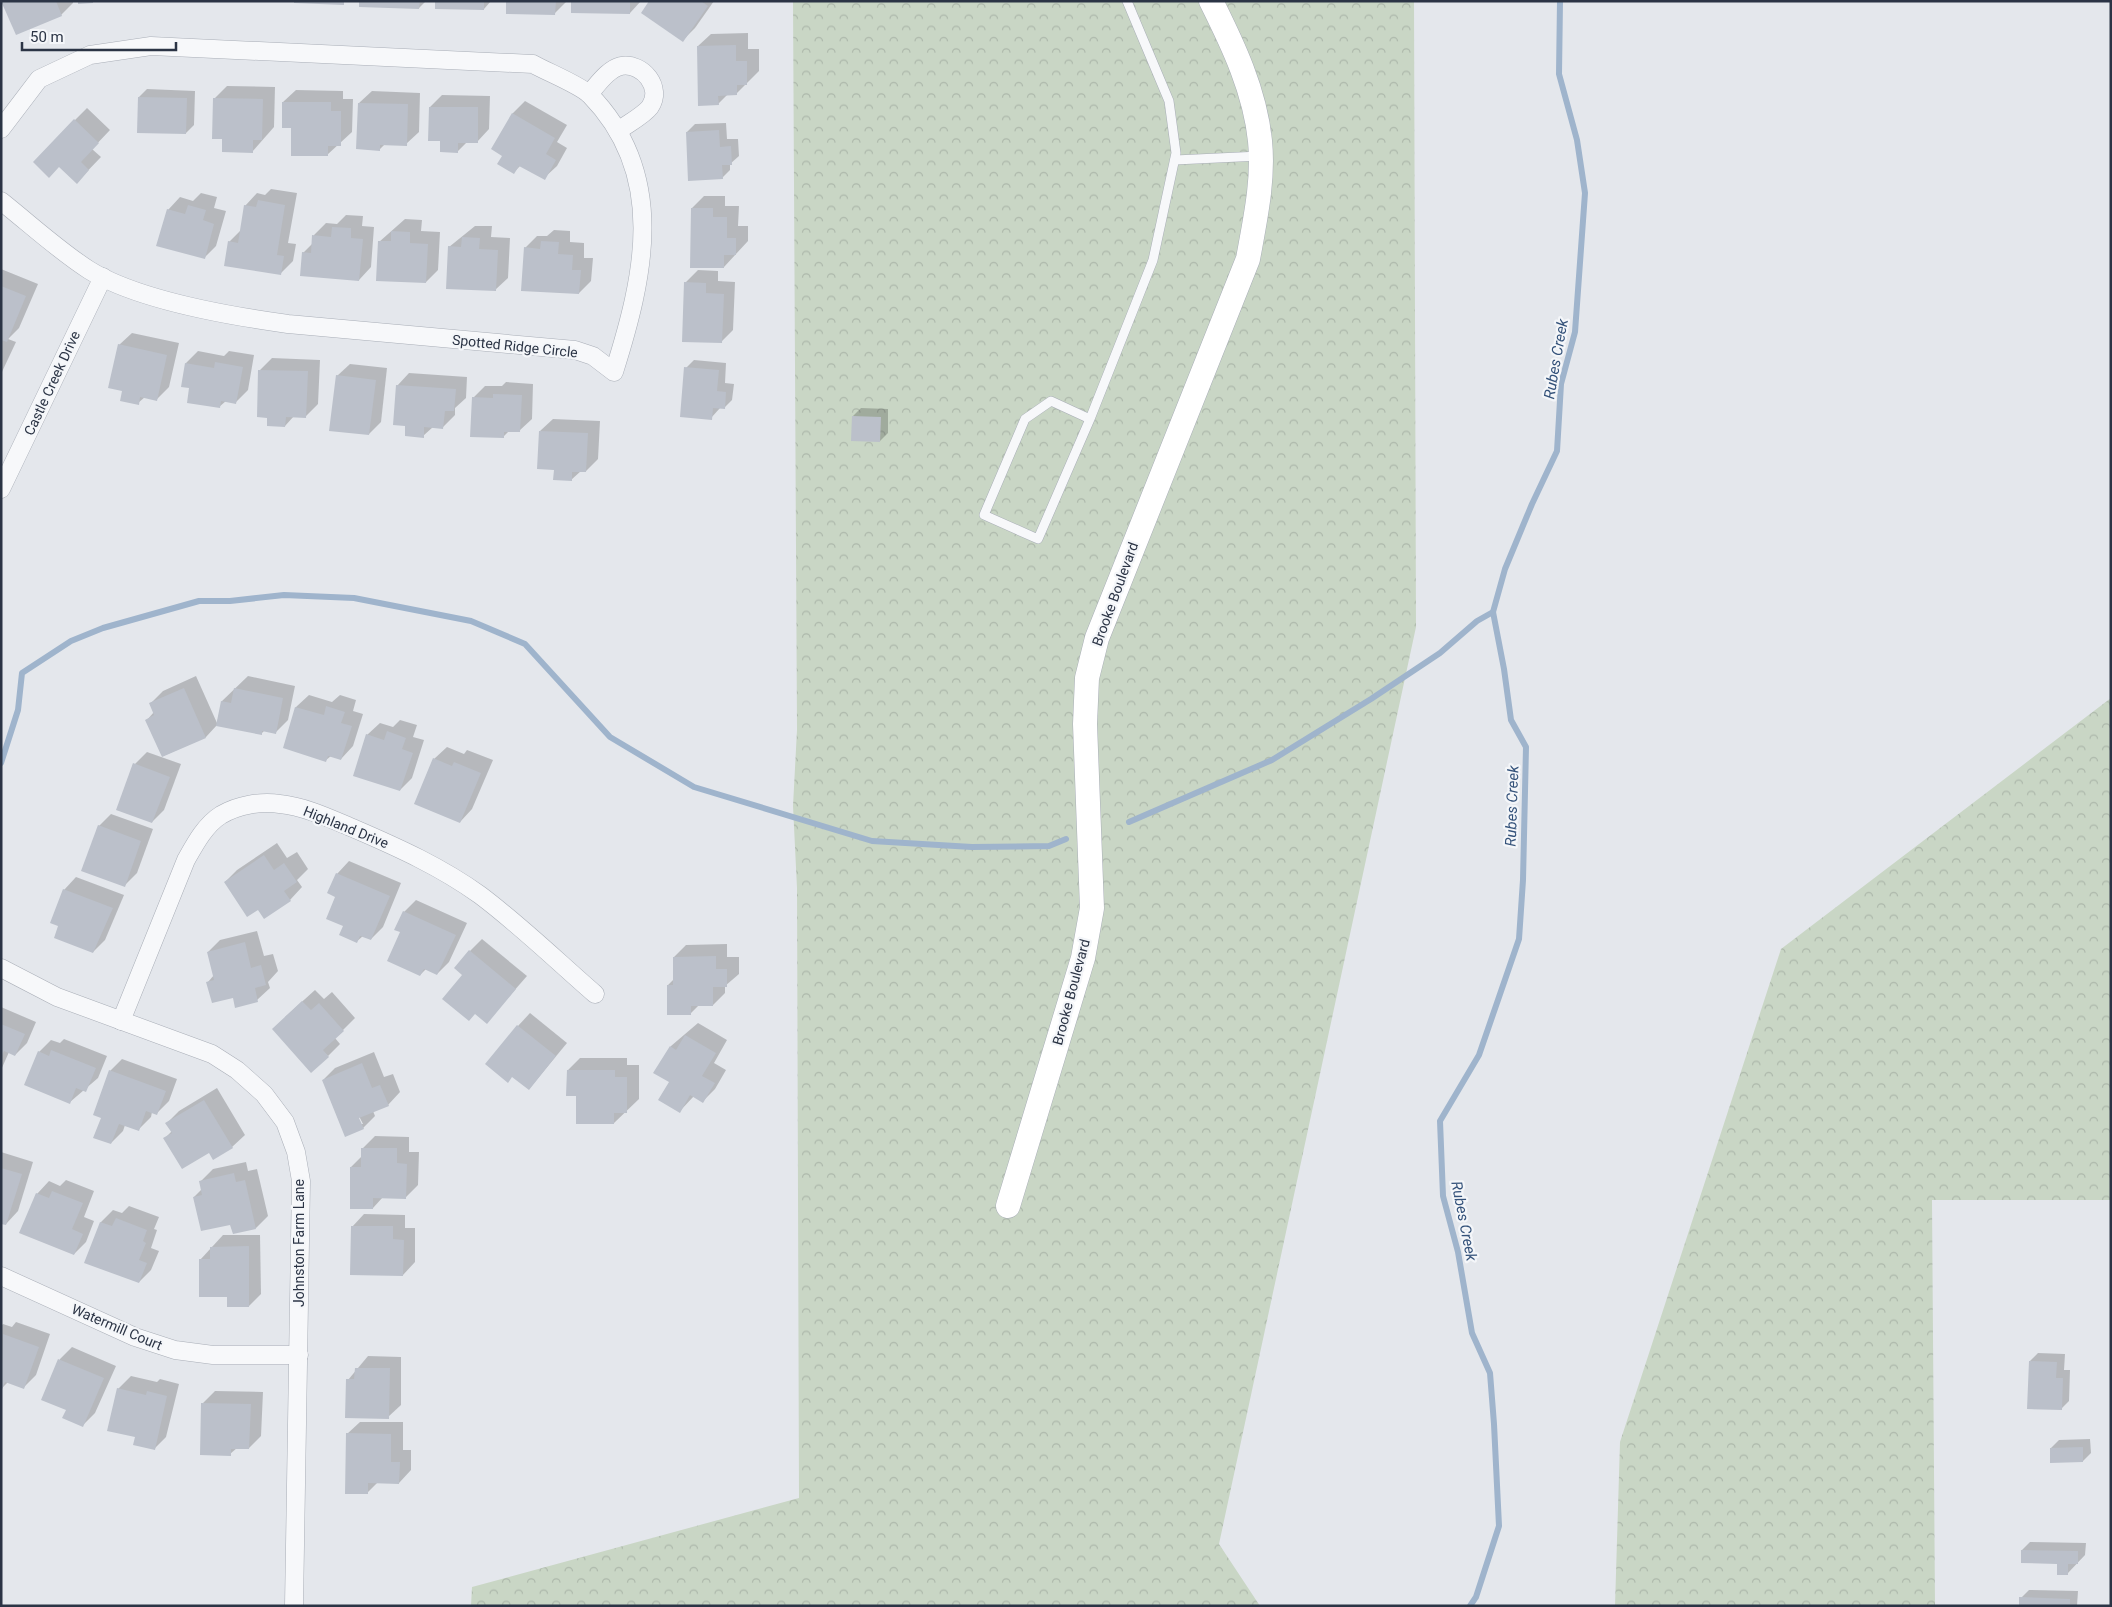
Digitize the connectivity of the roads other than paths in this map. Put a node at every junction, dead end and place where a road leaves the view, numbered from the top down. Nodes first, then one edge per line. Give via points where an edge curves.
1 (1127, 1) edge
2 (1211, 1) edge
3 (589, 94) junction
4 (1, 129) edge
5 (618, 131) junction
6 (1260, 156) junction
7 (1175, 160) junction
8 (1, 201) edge
9 (102, 277) junction
10 (1090, 419) junction
11 (1, 489) edge
12 (1, 968) edge
13 (594, 994) dead end
14 (121, 1021) junction
15 (1008, 1206) dead end
16 (1, 1276) edge
17 (298, 1355) junction
18 (294, 1606) edge

1 - 7 lane via 1169,101
2 - 6 street, Brooke Boulevard via 1247,83 1260,141
3 - 4 street, Spotted Ridge Circle via 533,64 151,46 90,55 39,79
3 - 5 street, Spotted Ridge Circle
3 - 5 street via 620,66 631,66 649,77 653,98 649,108
5 - 9 street, Spotted Ridge Circle via 638,181 644,236 632,316 614,372 593,356 575,350 242,317 160,297
6 - 7 lane
6 - 15 street, Brooke Boulevard via 1259,199 1248,259 1113,594 1087,678 1085,780 1092,908 1083,958
7 - 10 lane via 1153,260
8 - 9 street, Spotted Ridge Circle
9 - 11 street, Castle Creek Drive
10 - 10 lane via 1038,539 984,515 1025,419 1051,401
12 - 14 street, Johnston Farm Lane via 57,997
13 - 14 street, Highland Drive via 506,916 447,873 391,844 324,816 280,804 259,803 221,815 195,843
14 - 17 street, Johnston Farm Lane via 212,1054 237,1070 264,1094 285,1122 296,1152 300,1181
16 - 17 street, Watermill Court via 135,1337 175,1350 213,1355
17 - 18 street, Johnston Farm Lane

